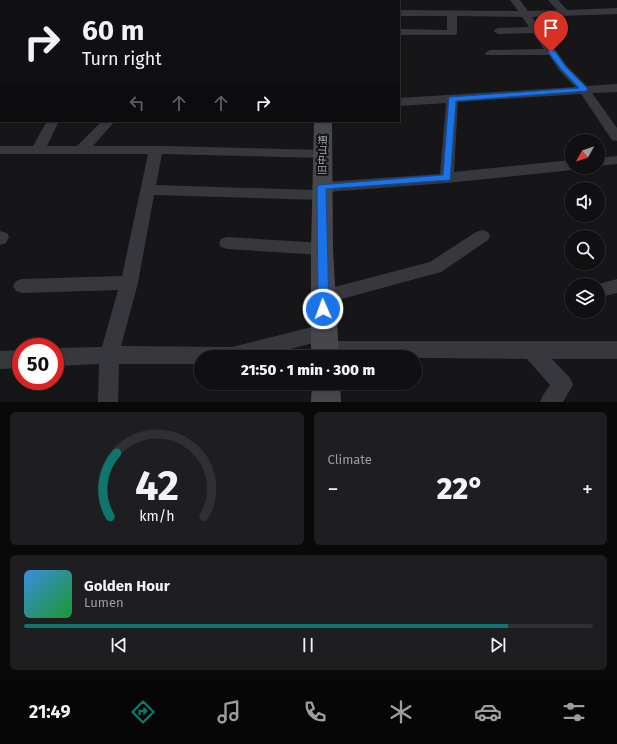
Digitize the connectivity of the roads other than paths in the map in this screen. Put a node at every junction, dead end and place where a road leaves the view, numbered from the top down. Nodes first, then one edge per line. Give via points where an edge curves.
1 (515, 0) edge
2 (553, 0) edge
3 (617, 12) edge
4 (400, 13) edge
5 (565, 13) junction
6 (452, 14) junction
7 (523, 14) junction
8 (536, 30) junction
9 (498, 31) dead end
10 (400, 32) edge
11 (551, 52) junction
12 (490, 53) dead end
13 (617, 88) edge
14 (584, 90) junction
15 (452, 99) junction
16 (400, 102) edge
17 (52, 122) edge
18 (108, 122) edge
19 (323, 122) edge
20 (617, 137) edge
21 (0, 150) edge
22 (156, 150) junction
23 (38, 151) junction
24 (80, 151) junction
25 (322, 154) junction
26 (617, 160) edge
27 (605, 161) edge
28 (565, 166) edge
29 (447, 178) junction
30 (148, 190) junction
31 (322, 191) junction
32 (482, 236) dead end
33 (227, 243) dead end
34 (322, 250) junction
35 (129, 283) junction
36 (22, 286) dead end
37 (323, 298) junction
38 (325, 346) edge
39 (617, 350) edge
40 (532, 351) junction
41 (109, 355) junction
42 (64, 357) edge
43 (12, 359) edge
44 (0, 360) edge
45 (326, 390) edge
46 (108, 402) edge
47 (326, 402) edge
48 (550, 402) edge

1 - 7 street
2 - 5 street
3 - 5 street
4 - 6 street
5 - 7 street
6 - 7 street
6 - 10 street via 452,33
7 - 8 street
8 - 9 street
8 - 11 street
11 - 12 street
11 - 14 street
13 - 14 street
14 - 15 street
14 - 20 street
15 - 16 street
15 - 29 street
17 - 23 street
18 - 24 street
19 - 25 main road, 旧中山道
21 - 23 street
22 - 24 street
22 - 25 street
22 - 30 street
23 - 24 street
25 - 31 main road, 旧中山道
26 - 27 street
28 - 29 street
29 - 31 street
30 - 31 street
30 - 35 street
31 - 34 main road, 旧中山道
32 - 37 street via 435,267
33 - 34 street
34 - 37 main road, 旧中山道
35 - 36 street
35 - 41 street
37 - 38 main road, 旧中山道
38 - 40 street
38 - 41 street via 232,356
39 - 40 street
40 - 48 street via 563,385
41 - 42 street
41 - 46 street
43 - 44 street
45 - 47 main road

